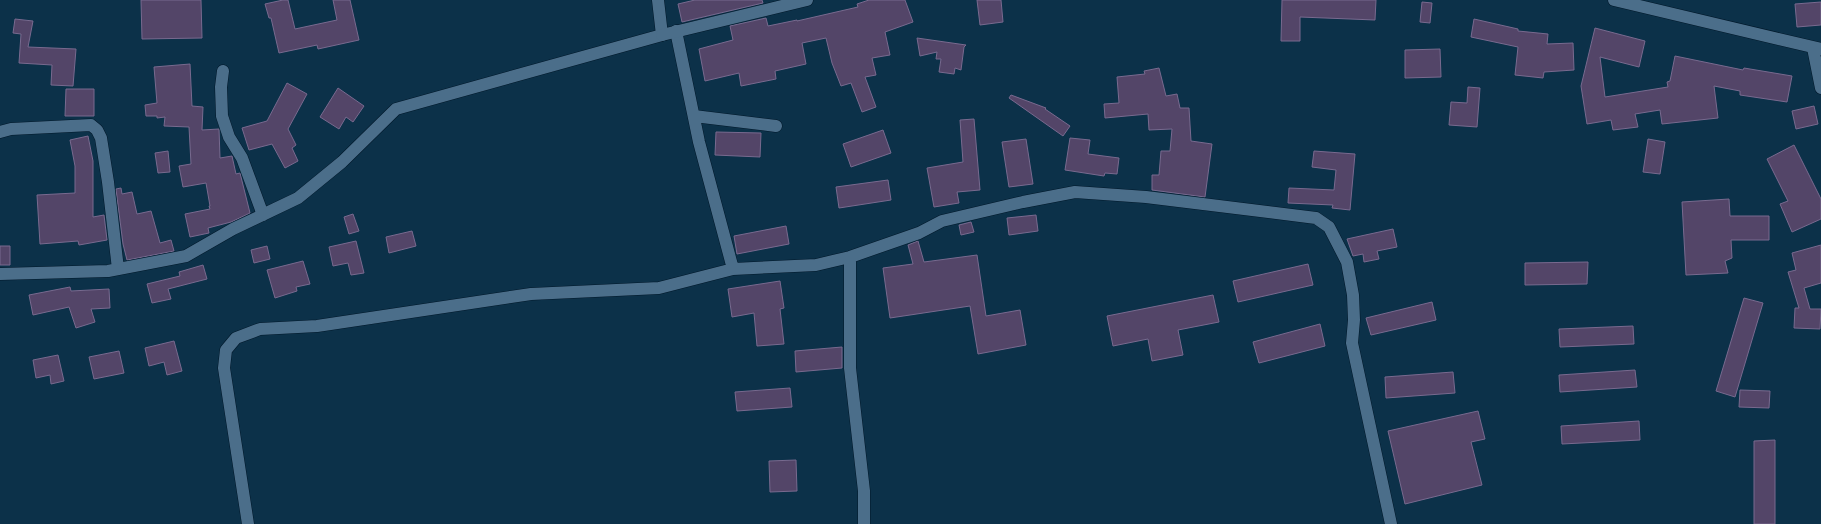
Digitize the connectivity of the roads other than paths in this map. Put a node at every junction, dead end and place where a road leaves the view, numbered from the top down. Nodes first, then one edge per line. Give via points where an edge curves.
1 (658, 0) edge
2 (807, 0) edge
3 (1614, 0) edge
4 (676, 31) junction
5 (662, 35) junction
6 (1817, 49) edge
7 (223, 71) dead end
8 (1821, 88) edge
9 (694, 116) junction
10 (776, 126) dead end
11 (0, 132) edge
12 (263, 215) junction
13 (850, 257) junction
14 (118, 269) junction
15 (733, 269) junction
16 (0, 274) edge
17 (248, 524) edge
18 (864, 524) edge
19 (1391, 524) edge

1 - 5 street
2 - 4 street
3 - 6 street
4 - 5 street
4 - 9 street
5 - 12 street via 396,109 342,162 298,198
6 - 8 street
7 - 12 street via 222,116 229,137 242,158
9 - 10 street
9 - 15 street
11 - 14 street via 11,129 91,125 97,130 101,138 108,182
12 - 14 street via 186,256
13 - 15 street via 816,265
13 - 18 street via 850,368 864,492
13 - 19 street via 919,233 942,221 1075,192 1146,197 1316,218 1329,227 1347,262 1353,295 1352,343
14 - 16 street
15 - 17 street via 659,288 531,294 317,326 260,329 236,338 226,350 224,368

